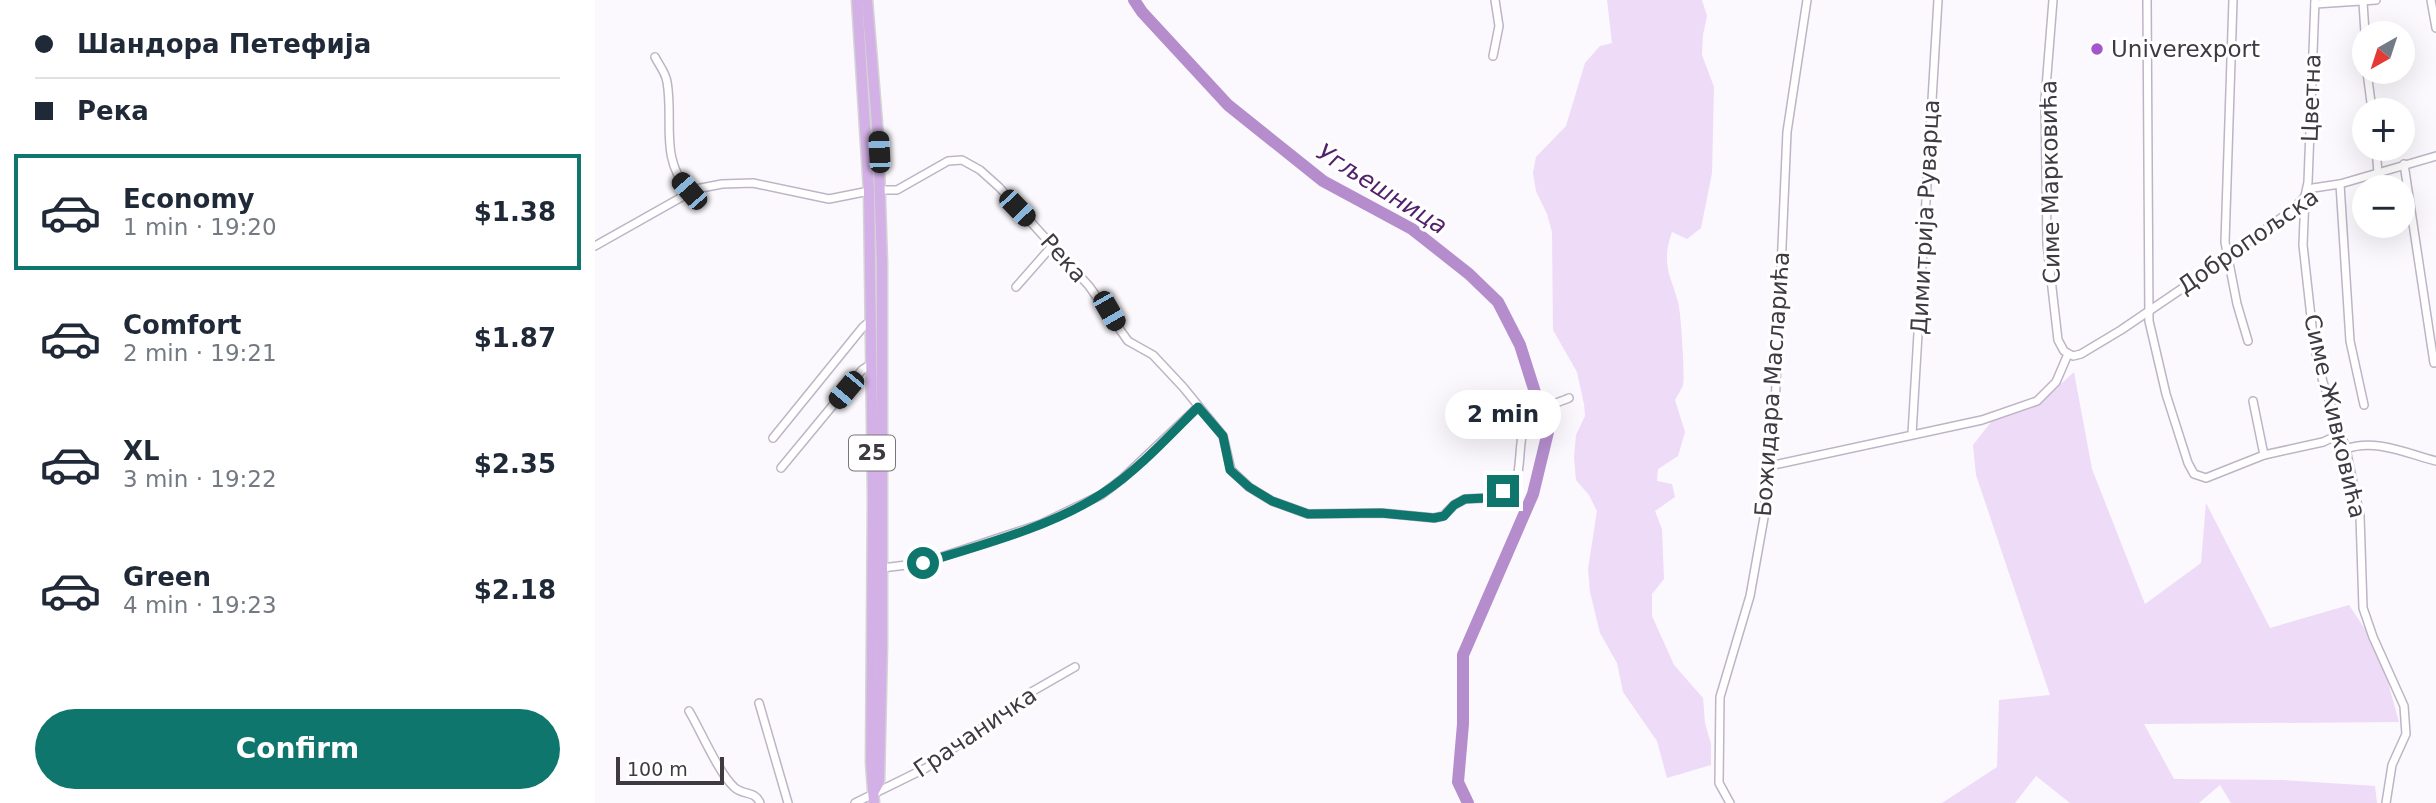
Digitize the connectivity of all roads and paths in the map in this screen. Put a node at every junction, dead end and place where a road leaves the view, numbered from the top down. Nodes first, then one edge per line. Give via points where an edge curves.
1 (857, 0) edge
2 (867, 0) edge
3 (1495, 0) edge
4 (1807, 0) edge
5 (1938, 0) edge
6 (2053, 0) edge
7 (2147, 0) edge
8 (2233, 0) edge
9 (2376, 0) edge
10 (2431, 0) edge
11 (2315, 2) edge
12 (2363, 2) edge
13 (2364, 21) edge
14 (2436, 28) edge
15 (1493, 56) dead end
16 (655, 57) dead end
17 (2436, 156) edge
18 (2377, 161) edge
19 (2404, 164) junction
20 (2378, 173) junction
21 (2340, 184) junction
22 (875, 190) junction
23 (689, 191) junction
24 (2305, 196) junction
25 (595, 246) edge
26 (1052, 246) junction
27 (2227, 256) junction
28 (1016, 287) dead end
29 (2150, 310) junction
30 (870, 321) junction
31 (2248, 341) dead end
32 (2071, 355) junction
33 (2434, 363) dead end
34 (870, 364) junction
35 (1569, 398) dead end
36 (2253, 401) dead end
37 (2364, 405) dead end
38 (1198, 407) junction
39 (1912, 434) junction
40 (2340, 434) junction
41 (773, 438) dead end
42 (2346, 449) junction
43 (2264, 455) junction
44 (2436, 461) edge
45 (1766, 467) junction
46 (781, 468) dead end
47 (882, 568) junction
48 (1075, 667) dead end
49 (759, 702) dead end
50 (689, 711) dead end
51 (874, 796) edge
52 (760, 803) edge
53 (788, 803) edge
54 (855, 803) edge
55 (1730, 803) edge
56 (2386, 803) edge

1 - 22 main road, 25
2 - 22 main road, 25 via 875,85
3 - 15 street via 1499,26
4 - 45 street, Божидара Масларића via 1787,132 1775,406
5 - 39 street, Димитрија Руварца
6 - 32 street, Симе Марковића via 2045,100 2046,244 2058,340
7 - 29 street
8 - 27 street
9 - 12 street
10 - 14 street
11 - 12 street
11 - 24 street, Цветна
12 - 13 street
16 - 23 street via 667,80 673,165 678,180
17 - 19 street, Добропољска
18 - 20 street
19 - 20 street, Добропољска
19 - 33 street
20 - 21 street, Добропољска
21 - 24 street, Добропољска via 2313,188
21 - 37 street via 2350,341
22 - 23 street via 829,199 753,183
22 - 26 street, Река via 897,190 940,164 962,160 988,177
22 - 30 main road, 25
22 - 47 main road, 25
23 - 25 street
24 - 27 street, Добропољска
24 - 40 street, Симе Живковића via 2303,244 2314,344
26 - 28 street
26 - 38 street, Река via 1099,298 1128,341 1160,362
27 - 29 street, Добропољска
27 - 31 street
29 - 32 street, Добропољска via 2081,354
29 - 43 street via 2166,394 2194,474 2206,478
30 - 34 main road, 25
30 - 41 street
32 - 39 street via 2056,382 2037,401 1982,420
34 - 46 street
34 - 51 main road, 25
35 - 38 street, Река via 1535,412 1527,421 1516,482 1486,498 1465,499 1444,516 1434,518 1308,514 1272,501 1230,470 1223,436
36 - 43 street
38 - 47 street via 1101,495 1041,524 951,554
39 - 45 street
40 - 42 street, Симе Живковића
40 - 43 street via 2323,443
42 - 44 street via 2377,446
42 - 56 street, Симе Живковића via 2360,516 2363,608 2404,706 2406,734 2392,765
45 - 55 street, Божидара Масларића via 1765,512 1750,596 1720,697 1719,783
47 - 51 main road, 25 via 879,782
48 - 51 street, Грачаничка via 1033,691 926,768
49 - 53 street
50 - 52 street via 727,779
51 - 54 street, Грачаничка

